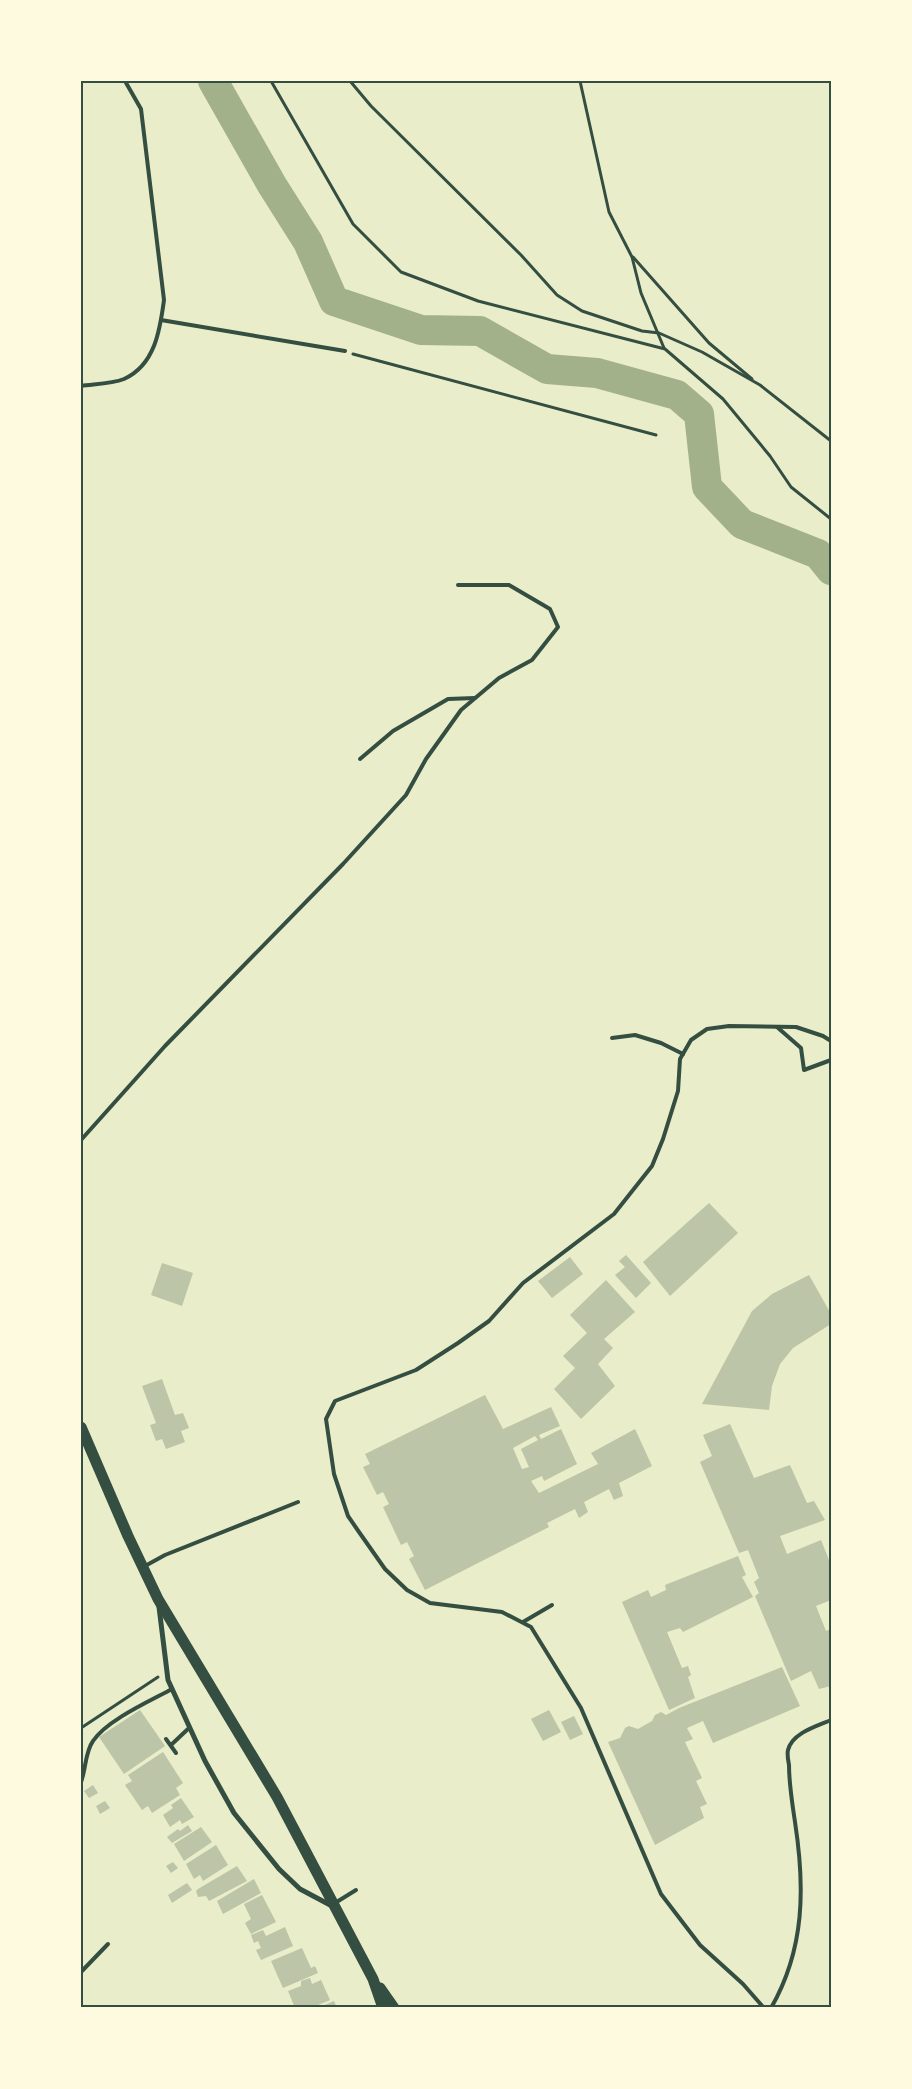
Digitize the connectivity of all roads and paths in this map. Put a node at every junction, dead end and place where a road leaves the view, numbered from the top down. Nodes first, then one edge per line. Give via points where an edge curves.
1 (125, 81) edge
2 (272, 81) edge
3 (350, 81) edge
4 (580, 81) edge
5 (632, 256) junction
6 (161, 320) junction
7 (659, 333) junction
8 (665, 349) junction
9 (345, 352) joint
10 (760, 385) junction
11 (81, 386) edge
12 (656, 435) dead end
13 (831, 441) edge
14 (831, 519) edge
15 (458, 585) dead end
16 (475, 698) junction
17 (360, 759) dead end
18 (777, 1027) junction
19 (612, 1038) dead end
20 (831, 1041) edge
21 (683, 1054) junction
22 (831, 1060) edge
23 (81, 1140) edge
24 (81, 1427) edge
25 (298, 1502) dead end
26 (144, 1567) junction
27 (158, 1599) junction
28 (552, 1604) dead end
29 (522, 1622) junction
30 (167, 1672) junction
31 (172, 1690) junction
32 (831, 1720) edge
33 (81, 1728) edge
34 (189, 1728) junction
35 (166, 1739) dead end
36 (171, 1745) junction
37 (176, 1753) dead end
38 (81, 1782) edge
39 (356, 1890) dead end
40 (334, 1906) junction
41 (108, 1944) dead end
42 (81, 1972) edge
43 (373, 1979) junction
44 (383, 2008) edge
45 (394, 2008) edge
46 (764, 2008) edge
47 (772, 2008) edge

1 - 6 lane via 141,109 164,300
2 - 8 path via 353,224 402,272 478,301
3 - 7 path via 371,106 521,255 557,296 582,311 642,331
4 - 5 path via 609,212
5 - 7 path via 641,293
5 - 10 path via 709,343
6 - 9 lane
6 - 11 lane via 151,354 140,368 124,379
7 - 8 path
7 - 10 path via 702,352
8 - 14 path via 723,399 791,487
9 - 12 path
10 - 13 path
15 - 16 lane via 510,585 550,609 558,627 532,660 499,678
16 - 17 lane via 448,699 393,731
16 - 23 lane via 461,710 406,795 165,1046
18 - 20 lane via 796,1027
18 - 21 lane via 707,1029 691,1040
18 - 22 lane via 801,1048 804,1070
19 - 21 lane via 635,1035
21 - 29 lane via 678,1071 678,1091 652,1166 614,1214 523,1283 489,1321 416,1370 336,1401 326,1419 334,1474 348,1516 385,1569 407,1590 430,1603 502,1612
24 - 26 main road
25 - 26 lane via 165,1555
26 - 27 main road
27 - 30 street
27 - 40 main road via 277,1797
28 - 29 lane
29 - 46 lane via 531,1628 581,1708 661,1894 700,1944
30 - 31 street
30 - 33 path
31 - 34 street
31 - 38 lane via 138,1706 93,1741
32 - 47 lane via 795,1738 788,1749 790,1797 801,1862 801,1912 787,1976
34 - 36 lane
34 - 40 street via 234,1813 258,1845 300,1889
35 - 36 lane
36 - 37 lane
39 - 40 lane
40 - 43 main road
41 - 42 lane
43 - 44 main road
43 - 45 main road

